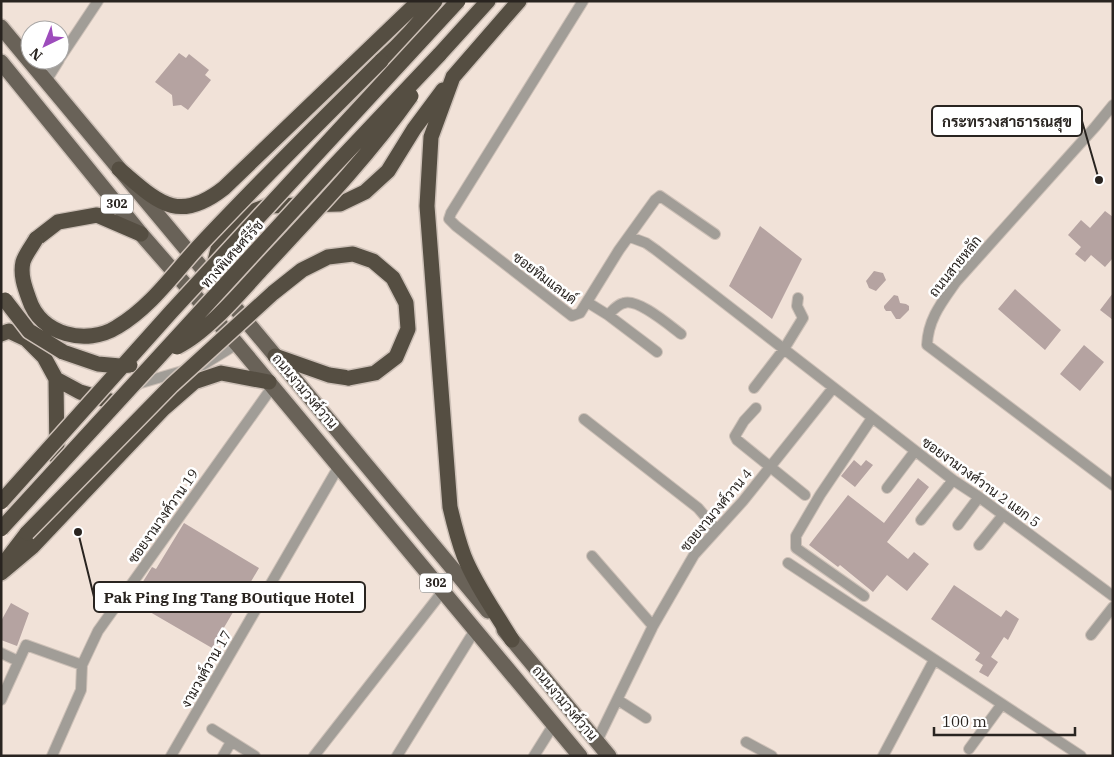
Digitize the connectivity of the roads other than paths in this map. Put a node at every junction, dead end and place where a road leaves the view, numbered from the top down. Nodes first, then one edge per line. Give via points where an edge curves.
1 (98, 1) edge
2 (419, 1) edge
3 (435, 1) edge
4 (458, 1) edge
5 (488, 1) edge
6 (519, 1) edge
7 (583, 1) edge
8 (1, 27) edge
9 (70, 44) edge
10 (439, 56) junction
11 (1, 62) edge
12 (53, 70) edge
13 (452, 77) junction
14 (46, 81) junction
15 (1113, 105) edge
16 (119, 169) junction
17 (142, 234) junction
18 (715, 234) dead end
19 (630, 237) junction
20 (210, 278) junction
21 (3, 295) edge
22 (798, 298) dead end
23 (587, 302) junction
24 (608, 314) junction
25 (1, 334) edge
26 (681, 334) dead end
27 (237, 344) junction
28 (784, 349) junction
29 (657, 352) dead end
30 (276, 356) junction
31 (56, 378) junction
32 (271, 384) junction
33 (754, 388) dead end
34 (833, 388) junction
35 (110, 401) junction
36 (756, 408) dead end
37 (584, 418) dead end
38 (872, 418) junction
39 (915, 451) junction
40 (57, 458) junction
41 (340, 466) junction
42 (770, 466) junction
43 (953, 480) junction
44 (1113, 485) edge
45 (887, 488) dead end
46 (805, 495) dead end
47 (979, 497) junction
48 (1, 502) edge
49 (1003, 515) junction
50 (1, 518) edge
51 (921, 520) dead end
52 (958, 525) dead end
53 (1, 529) edge
54 (716, 529) junction
55 (979, 545) dead end
56 (592, 556) dead end
57 (788, 564) dead end
58 (1, 566) edge
59 (1, 573) edge
60 (443, 591) junction
61 (864, 596) dead end
62 (1113, 596) edge
63 (1113, 607) edge
64 (653, 626) junction
65 (476, 630) junction
66 (1091, 635) dead end
67 (512, 640) junction
68 (1, 652) edge
69 (934, 660) junction
70 (18, 661) junction
71 (82, 665) junction
72 (1, 700) edge
73 (618, 700) junction
74 (1002, 704) junction
75 (646, 718) dead end
76 (554, 724) junction
77 (212, 729) dead end
78 (597, 741) junction
79 (231, 742) junction
80 (746, 742) dead end
81 (969, 749) dead end
82 (52, 756) edge
83 (170, 756) edge
84 (223, 756) edge
85 (255, 756) edge
86 (314, 756) edge
87 (397, 756) edge
88 (534, 756) edge
89 (580, 756) edge
90 (609, 756) edge
91 (772, 756) edge
92 (883, 756) edge
93 (1081, 756) edge

1 - 9 street
2 - 16 highway via 209,200 180,208 167,204
3 - 17 highway, bridge via 398,46 199,246 140,312 116,329 89,337 66,334 48,326 31,307 23,283 23,262 36,239 58,222 97,215
4 - 48 highway, ทางพิเศษศรีรัช, bridge
5 - 10 highway, ทางพิเศษศรีรัช
6 - 13 highway
7 - 23 street, ซอยทิมแลนด์ via 449,219 572,316 580,313
8 - 14 main road, ถนนงามวงศ์วาน / 302
10 - 21 highway, bridge via 344,179 241,292 180,346 142,364 98,364 63,352 29,331
10 - 53 highway, ทางพิเศษศรีรัช, bridge
11 - 17 main road, ถนนงามวงศ์วาน / 302
12 - 14 street
13 - 20 highway via 388,171 365,192 340,204 267,206 251,212 218,249
13 - 67 highway via 431,137 427,206 450,507 464,557
14 - 16 main road, ถนนงามวงศ์วาน / 302
15 - 44 street, ถนนสายหลัก via 956,282 930,323 927,345
16 - 20 main road, ถนนงามวงศ์วาน / 302
17 - 27 main road, ถนนงามวงศ์วาน / 302
18 - 19 street, ซอยทิมแลนด์ via 660,196
19 - 23 street, ซอยทิมแลนด์
19 - 28 street via 646,242
20 - 30 main road, ถนนงามวงศ์วาน / 302
22 - 28 street via 797,306 802,318
23 - 24 street
24 - 26 street via 620,304 631,302
24 - 29 street
25 - 31 highway via 9,330 26,339 44,357
27 - 32 main road, ถนนงามวงศ์วาน / 302
27 - 35 street via 203,365 140,383
28 - 33 street
28 - 34 street
30 - 58 highway, bridge via 330,375 349,378 375,373 396,357 408,329 406,303 393,278 373,261 353,254 328,257 302,270 172,385 27,533
30 - 67 main road, ถนนงามวงศ์วาน / 302
31 - 35 highway via 80,392
31 - 40 highway
32 - 41 main road, ถนนงามวงศ์วาน / 302
32 - 59 highway via 221,373 194,382 163,409 32,547
32 - 71 street, ซอยงามวงศ์วาน 19 via 98,631
34 - 38 street, ซอยงามวงศ์วาน 2 แยก 5
34 - 42 street, ซอยงามวงศ์วาน 4
35 - 40 street
36 - 42 street via 735,436
37 - 54 street via 698,508
38 - 39 street, ซอยงามวงศ์วาน 2 แยก 5
38 - 61 street via 820,495 795,542 796,548
39 - 43 street, ซอยงามวงศ์วาน 2 แยก 5
39 - 45 street
40 - 50 street
41 - 60 main road, ถนนงามวงศ์วาน / 302
41 - 83 street, งามวงศ์วาน 17
42 - 46 street
42 - 54 street, ซอยงามวงศ์วาน 4
43 - 47 street, ซอยงามวงศ์วาน 2 แยก 5
43 - 51 street
47 - 49 street, ซอยงามวงศ์วาน 2 แยก 5
47 - 52 street
49 - 55 street
49 - 62 street, ซอยงามวงศ์วาน 2 แยก 5
54 - 64 street, ซอยงามวงศ์วาน 4 via 694,555
56 - 64 street
57 - 69 street
60 - 65 main road, ถนนงามวงศ์วาน / 302
60 - 86 street
63 - 66 street
64 - 73 street, ซอยงามวงศ์วาน 4
65 - 76 main road, ถนนงามวงศ์วาน / 302
65 - 87 street
67 - 78 main road, ถนนงามวงศ์วาน / 302
68 - 70 street
69 - 74 street
69 - 92 street
70 - 71 street via 28,644
70 - 72 street
71 - 82 street via 81,690
73 - 75 street
73 - 78 street, ซอยงามวงศ์วาน 4
74 - 81 street
74 - 93 street
76 - 88 street
76 - 89 main road, ถนนงามวงศ์วาน / 302
77 - 79 street
78 - 90 main road, ถนนงามวงศ์วาน / 302
79 - 84 street
79 - 85 street
80 - 91 street

